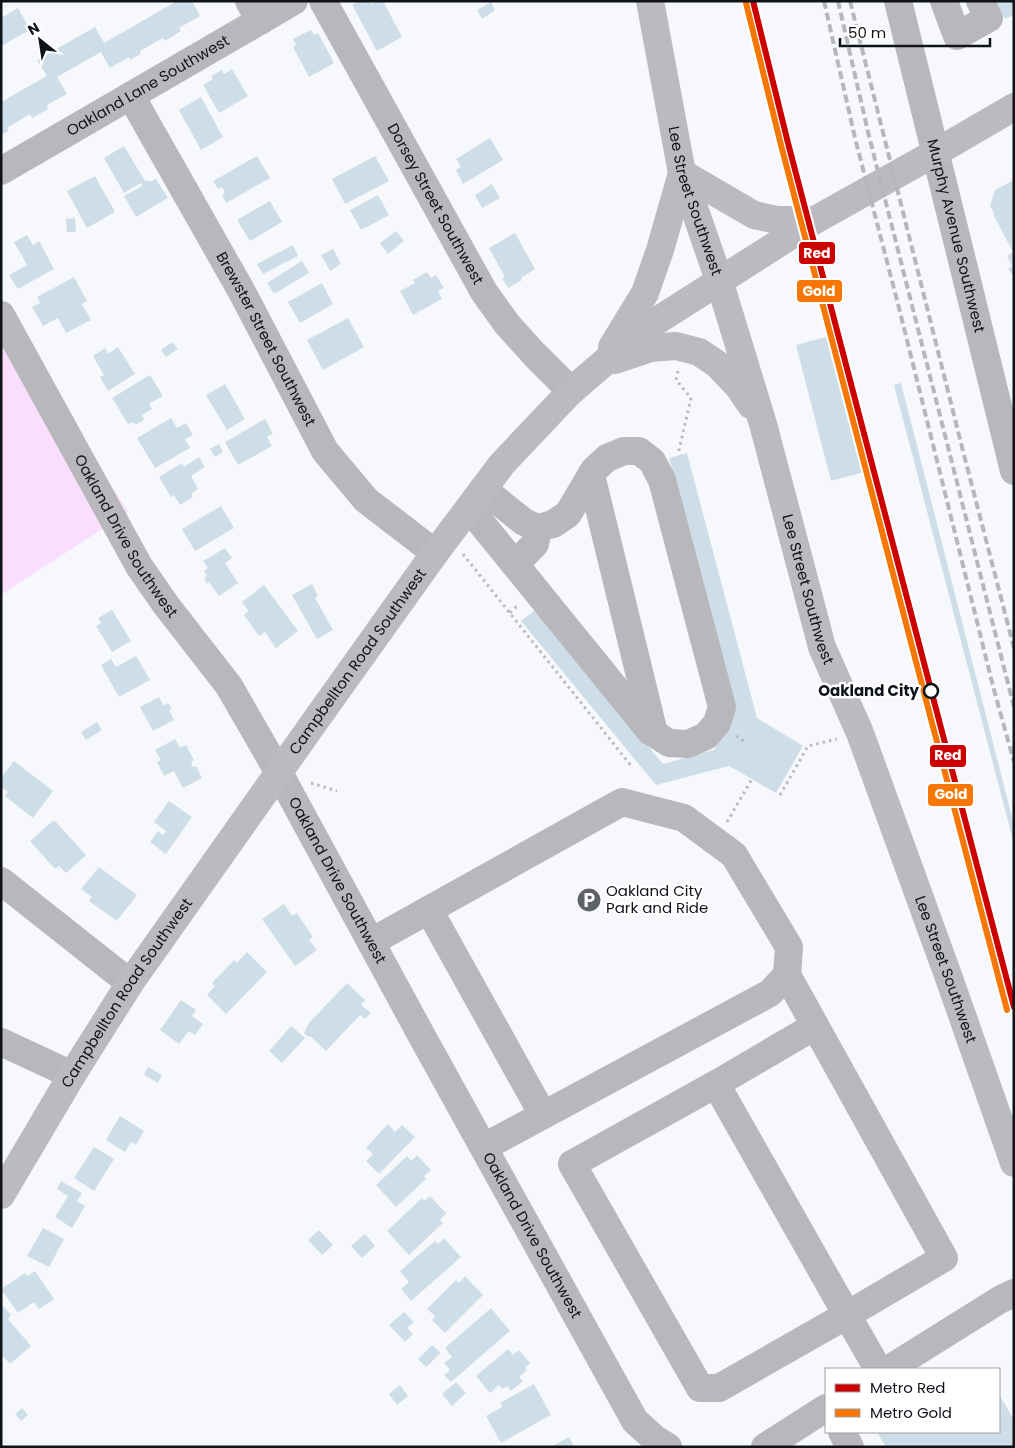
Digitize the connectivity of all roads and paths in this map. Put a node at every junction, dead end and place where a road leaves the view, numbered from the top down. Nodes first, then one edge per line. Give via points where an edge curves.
1 (294, 1) edge
2 (323, 1) edge
3 (650, 1) edge
4 (898, 1) edge
5 (944, 1) edge
6 (980, 1) edge
7 (255, 11) edge
8 (131, 96) junction
9 (1014, 107) edge
10 (935, 153) junction
11 (1, 171) edge
12 (682, 173) junction
13 (815, 220) junction
14 (719, 280) junction
15 (1, 315) edge
16 (602, 364) junction
17 (679, 367) dead end
18 (571, 391) junction
19 (763, 424) junction
20 (680, 456) dead end
21 (1014, 471) edge
22 (591, 475) junction
23 (476, 498) junction
24 (538, 528) junction
25 (442, 544) junction
26 (515, 564) junction
27 (522, 611) dead end
28 (510, 613) junction
29 (860, 732) junction
30 (654, 733) junction
31 (632, 767) dead end
32 (279, 773) junction
33 (752, 779) dead end
34 (780, 795) dead end
35 (727, 823) dead end
36 (1, 881) edge
37 (428, 910) junction
38 (371, 942) junction
39 (787, 976) junction
40 (130, 983) junction
41 (815, 1026) junction
42 (1, 1042) edge
43 (72, 1075) junction
44 (716, 1084) junction
45 (543, 1115) junction
46 (484, 1147) junction
47 (1014, 1164) edge
48 (1, 1195) edge
49 (1014, 1294) edge
50 (846, 1315) junction
51 (877, 1368) edge
52 (891, 1368) edge
53 (825, 1409) edge
54 (843, 1433) edge
55 (668, 1447) edge
56 (765, 1447) edge
57 (850, 1447) edge

1 - 7 street, Oakland Lane Southwest
2 - 18 street, Dorsey Street Southwest via 484,292 507,324
3 - 12 main road, Lee Street Southwest
4 - 10 street, Murphy Avenue Southwest
5 - 6 street via 957,36 989,18
7 - 8 street, Oakland Lane Southwest
8 - 11 street, Oakland Lane Southwest
8 - 25 street, Brewster Street Southwest via 242,292 325,450 366,500
9 - 10 main road, Campbellton Road Southwest
10 - 13 main road, Campbellton Road Southwest
10 - 21 street, Murphy Avenue Southwest
12 - 13 main road via 754,215 778,220
12 - 14 main road, Lee Street Southwest
12 - 16 main road via 645,293
13 - 14 main road, Campbellton Road Southwest
14 - 16 main road, Campbellton Road Southwest via 642,331
14 - 19 main road, Lee Street Southwest
15 - 32 street, Oakland Drive Southwest via 139,566 229,686
16 - 18 main road, Campbellton Road Southwest
16 - 19 main road via 651,348 676,346 699,352 717,364 738,386
17 - 20 path via 676,380 691,398
18 - 23 main road, Campbellton Road Southwest via 502,464
19 - 29 main road, Lee Street Southwest via 822,647
22 - 24 street via 568,514 553,524
22 - 30 street
22 - 30 street via 606,458 624,451 639,451 652,461 662,480 722,707 717,723 706,736 688,744 669,743
23 - 24 street
23 - 25 main road, Campbellton Road Southwest
23 - 26 street
24 - 26 street via 535,544
25 - 28 path
25 - 32 main road, Campbellton Road Southwest
26 - 30 street
27 - 28 path via 516,607
28 - 31 path
29 - 34 path via 808,746
29 - 47 main road, Lee Street Southwest
32 - 38 street, Oakland Drive Southwest
32 - 40 main road, Campbellton Road Southwest
33 - 35 path
36 - 40 street
37 - 38 street
37 - 39 street via 622,802 684,818 734,854 789,947
37 - 45 street
38 - 46 street, Oakland Drive Southwest
39 - 41 street
39 - 45 street via 770,993
40 - 43 main road, Campbellton Road Southwest
41 - 44 street
41 - 50 street via 944,1258
42 - 43 street
43 - 48 main road, Campbellton Road Southwest
44 - 50 street
44 - 50 street via 572,1164 700,1388 719,1388
45 - 46 street
46 - 55 street, Oakland Drive Southwest via 636,1421
49 - 52 street
50 - 51 street
53 - 56 street
54 - 57 street

